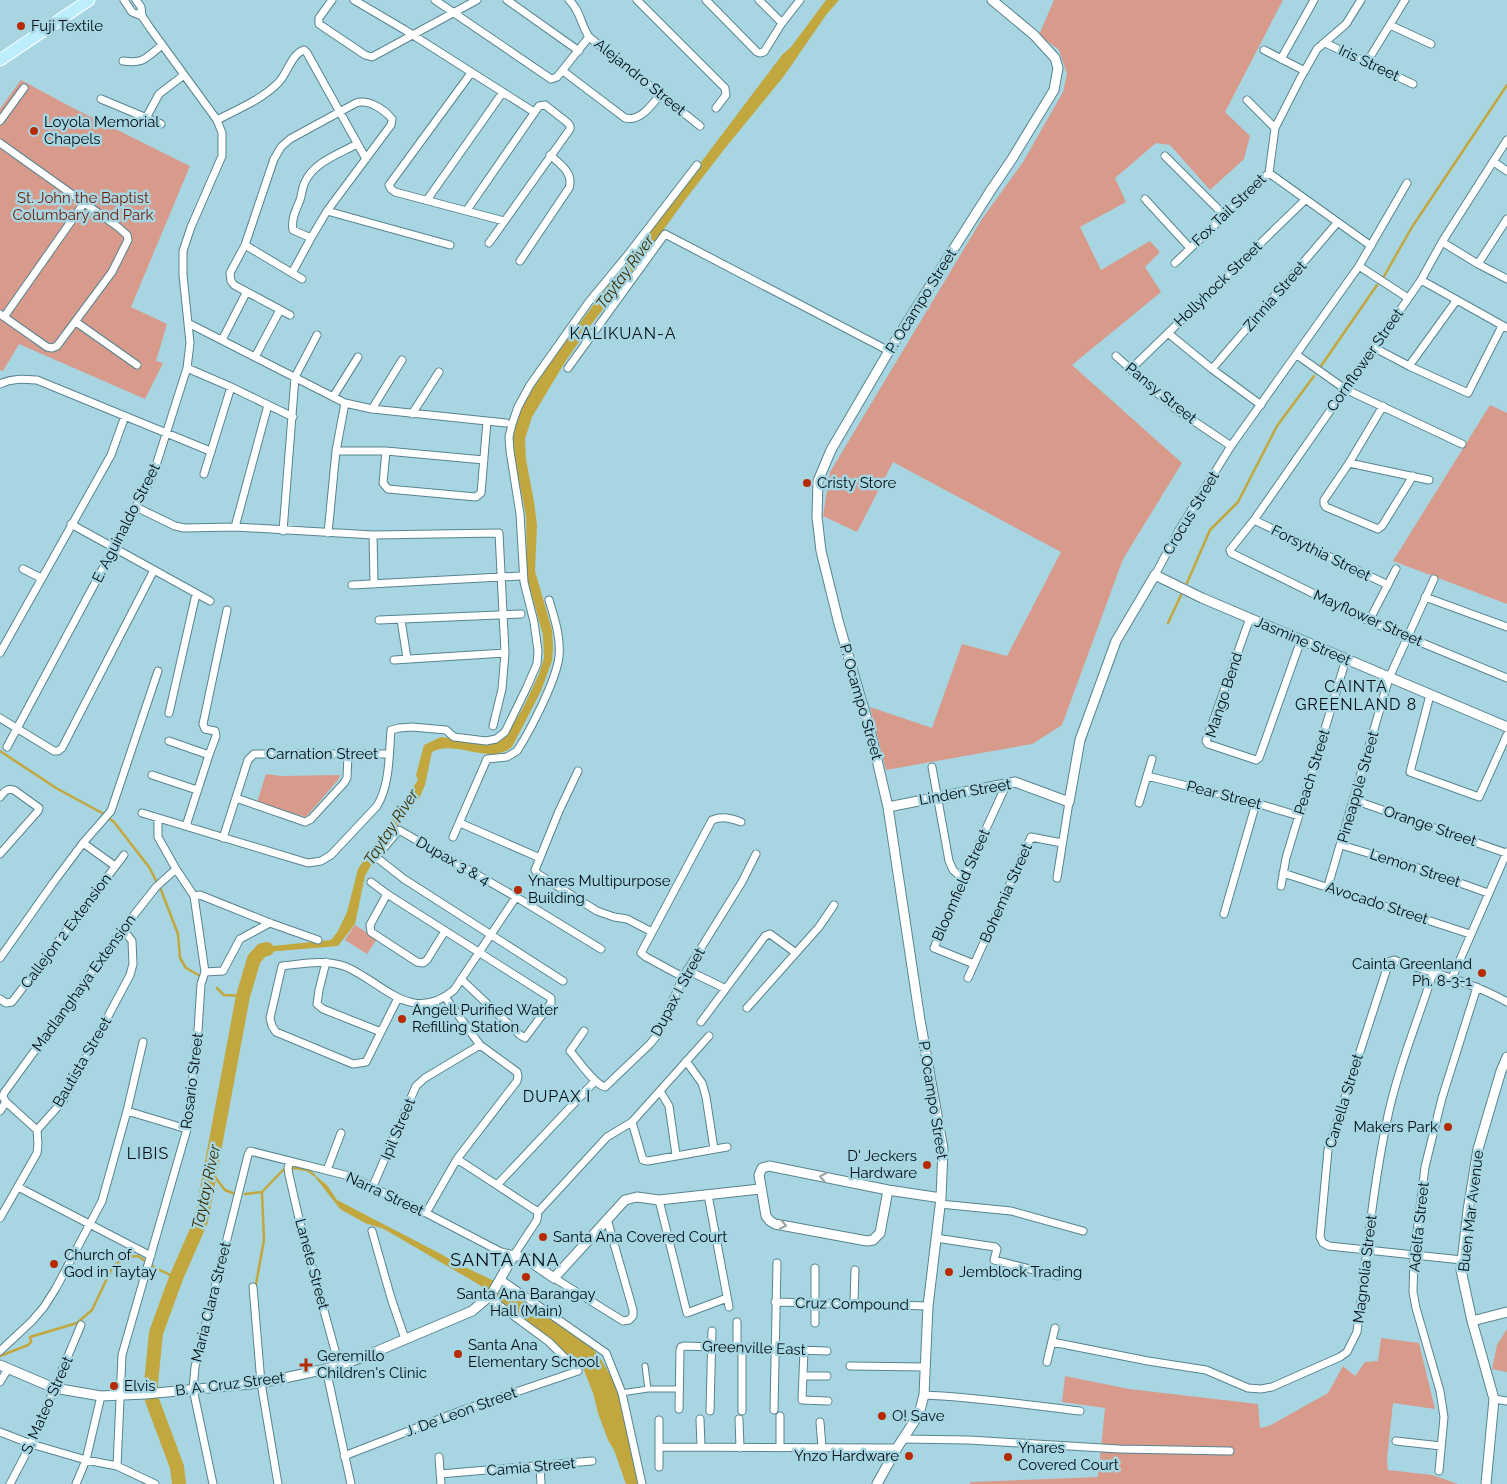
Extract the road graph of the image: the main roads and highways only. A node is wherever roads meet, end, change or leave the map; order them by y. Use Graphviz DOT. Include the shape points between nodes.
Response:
graph roads {
  1 [pos="89,0"];
  2 [pos="0,60"];
  1 -- 2 [label="main road"];
}
